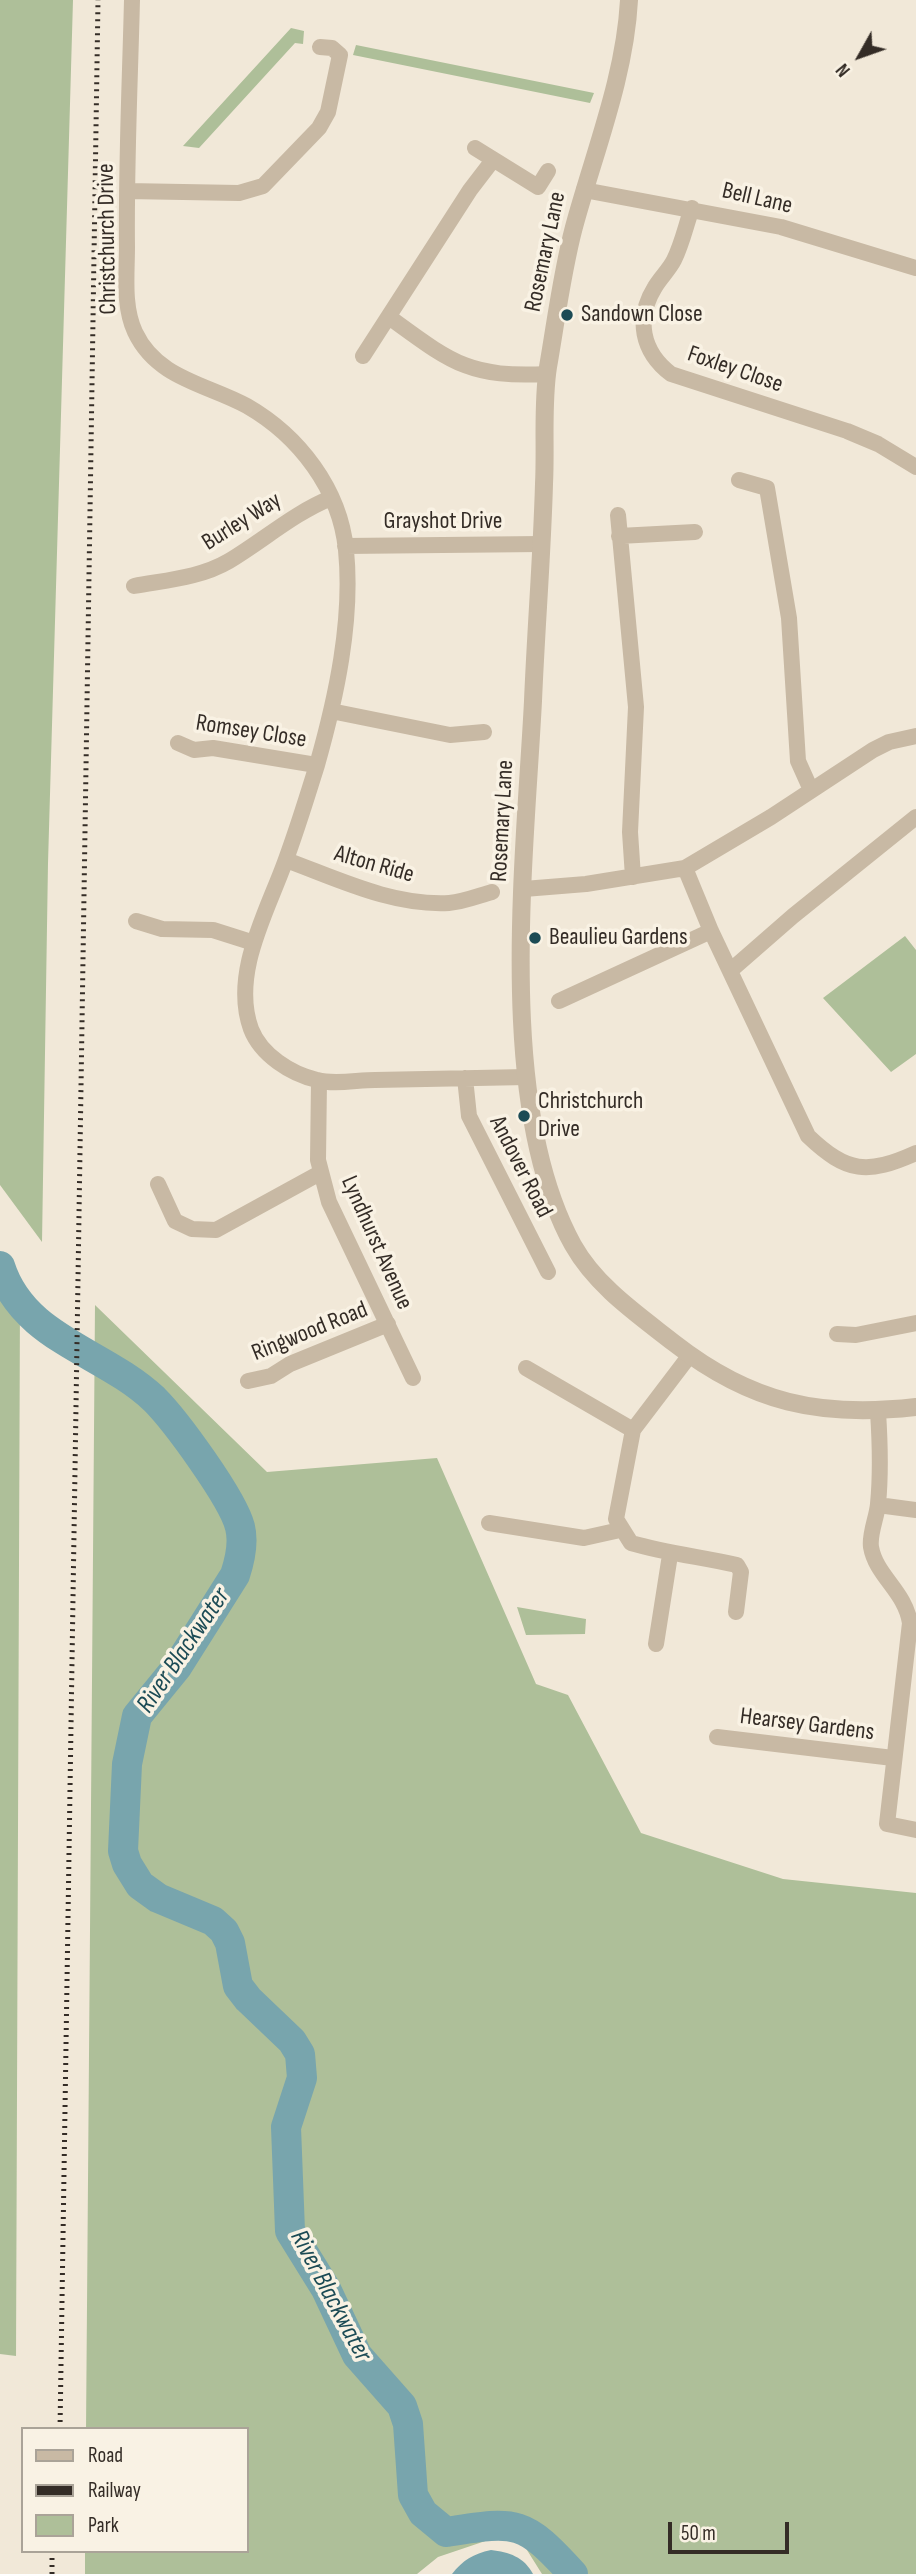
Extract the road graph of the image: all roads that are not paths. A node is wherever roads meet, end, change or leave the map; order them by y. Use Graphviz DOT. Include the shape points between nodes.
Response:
graph roads {
  1 [pos="132,0"];
  2 [pos="629,0"];
  3 [pos="320,47"];
  4 [pos="475,148"];
  5 [pos="493,160"];
  6 [pos="548,171"];
  7 [pos="584,190"];
  8 [pos="127,191"];
  9 [pos="692,208"];
  10 [pos="916,267"];
  11 [pos="389,317"];
  12 [pos="363,356"];
  13 [pos="547,374"];
  14 [pos="916,467"];
  15 [pos="739,480"];
  16 [pos="331,498"];
  17 [pos="618,515"];
  18 [pos="695,532"];
  19 [pos="619,536"];
  20 [pos="541,544"];
  21 [pos="345,546"];
  22 [pos="134,586"];
  23 [pos="331,711"];
  24 [pos="484,733"];
  25 [pos="916,736"];
  26 [pos="178,743"];
  27 [pos="316,765"];
  28 [pos="811,790"];
  29 [pos="916,817"];
  30 [pos="286,860"];
  31 [pos="685,868"];
  32 [pos="633,877"];
  33 [pos="524,889"];
  34 [pos="492,892"];
  35 [pos="136,921"];
  36 [pos="711,932"];
  37 [pos="254,943"];
  38 [pos="730,971"];
  39 [pos="559,1000"];
  40 [pos="527,1077"];
  41 [pos="465,1078"];
  42 [pos="319,1081"];
  43 [pos="916,1153"];
  44 [pos="320,1173"];
  45 [pos="158,1184"];
  46 [pos="548,1272"];
  47 [pos="916,1323"];
  48 [pos="388,1324"];
  49 [pos="837,1334"];
  50 [pos="690,1355"];
  51 [pos="527,1368"];
  52 [pos="413,1378"];
  53 [pos="248,1381"];
  54 [pos="916,1407"];
  55 [pos="878,1412"];
  56 [pos="633,1430"];
  57 [pos="878,1505"];
  58 [pos="916,1510"];
  59 [pos="489,1523"];
  60 [pos="620,1530"];
  61 [pos="670,1555"];
  62 [pos="736,1612"];
  63 [pos="656,1644"];
  64 [pos="910,1677"];
  65 [pos="717,1737"];
  66 [pos="892,1758"];
  67 [pos="916,1830"];
  1 -- 8 [label="street, Christchurch Drive"];
  2 -- 7 [label="street, Rosemary Lane" via="621,54"];
  3 -- 8 [label="street" via="332,48 340,55 328,112 319,128 263,186 239,193"];
  4 -- 5 [label="street"];
  5 -- 6 [label="street" via="537,187"];
  5 -- 11 [label="street"];
  7 -- 9 [label="street, Bell Lane"];
  7 -- 13 [label="street, Rosemary Lane"];
  8 -- 16 [label="street, Christchurch Drive" via="127,309 143,346 174,374 246,406 280,429 313,464"];
  9 -- 10 [label="street, Bell Lane" via="781,227"];
  9 -- 14 [label="street, Foxley Close" via="674,260 653,288 645,310 645,339 654,361 671,374 878,444"];
  11 -- 12 [label="street"];
  11 -- 13 [label="street" via="449,361 470,369"];
  13 -- 20 [label="street, Rosemary Lane"];
  15 -- 28 [label="street" via="767,488 789,618 798,761"];
  16 -- 21 [label="street, Christchurch Drive"];
  16 -- 22 [label="street, Burley Way" via="309,507 227,562 194,576"];
  17 -- 19 [label="street"];
  18 -- 19 [label="street"];
  19 -- 32 [label="street" via="636,707 630,832"];
  20 -- 21 [label="street, Grayshot Drive"];
  20 -- 33 [label="street, Rosemary Lane"];
  21 -- 23 [label="street, Christchurch Drive" via="344,622"];
  23 -- 24 [label="street" via="450,735"];
  23 -- 27 [label="street, Christchurch Drive"];
  25 -- 28 [label="street" via="873,750"];
  26 -- 27 [label="street, Romsey Close" via="194,750 213,748"];
  27 -- 30 [label="street, Christchurch Drive"];
  28 -- 31 [label="street"];
  29 -- 38 [label="street"];
  30 -- 34 [label="street, Alton Ride" via="406,901 451,903"];
  30 -- 37 [label="street, Christchurch Drive"];
  31 -- 32 [label="street"];
  31 -- 36 [label="street"];
  32 -- 33 [label="street"];
  33 -- 40 [label="street, Rosemary Lane" via="522,1015"];
  35 -- 37 [label="street" via="162,929 213,930"];
  36 -- 38 [label="street"];
  36 -- 39 [label="street"];
  37 -- 42 [label="street, Christchurch Drive" via="245,987 251,1030 279,1065"];
  38 -- 43 [label="street" via="808,1136 830,1156 864,1169"];
  40 -- 41 [label="street, Christchurch Drive"];
  40 -- 50 [label="street, Rosemary Lane" via="539,1150 556,1207 574,1246 600,1282"];
  41 -- 42 [label="street, Christchurch Drive"];
  41 -- 46 [label="street, Andover Road" via="469,1116"];
  42 -- 44 [label="street, Lyndhurst Avenue"];
  44 -- 45 [label="street" via="216,1230 192,1230 175,1221"];
  44 -- 48 [label="street, Lyndhurst Avenue"];
  47 -- 49 [label="street" via="856,1335"];
  48 -- 52 [label="street, Lyndhurst Avenue"];
  48 -- 53 [label="street, Ringwood Road" via="271,1376"];
  50 -- 55 [label="street, Rosemary Lane" via="722,1377 794,1405"];
  50 -- 56 [label="street"];
  51 -- 56 [label="street"];
  54 -- 55 [label="street, Rosemary Lane"];
  55 -- 57 [label="street, Hearsey Gardens"];
  56 -- 60 [label="street" via="616,1519"];
  57 -- 58 [label="street"];
  57 -- 64 [label="street, Hearsey Gardens" via="871,1545 876,1562 907,1606"];
  59 -- 60 [label="street" via="584,1538"];
  60 -- 61 [label="street" via="631,1544"];
  61 -- 62 [label="street" via="687,1553 737,1565 741,1572"];
  61 -- 63 [label="street"];
  64 -- 66 [label="street, Hearsey Gardens"];
  65 -- 66 [label="street, Hearsey Gardens"];
  66 -- 67 [label="street, Hearsey Gardens" via="887,1824"];
}
